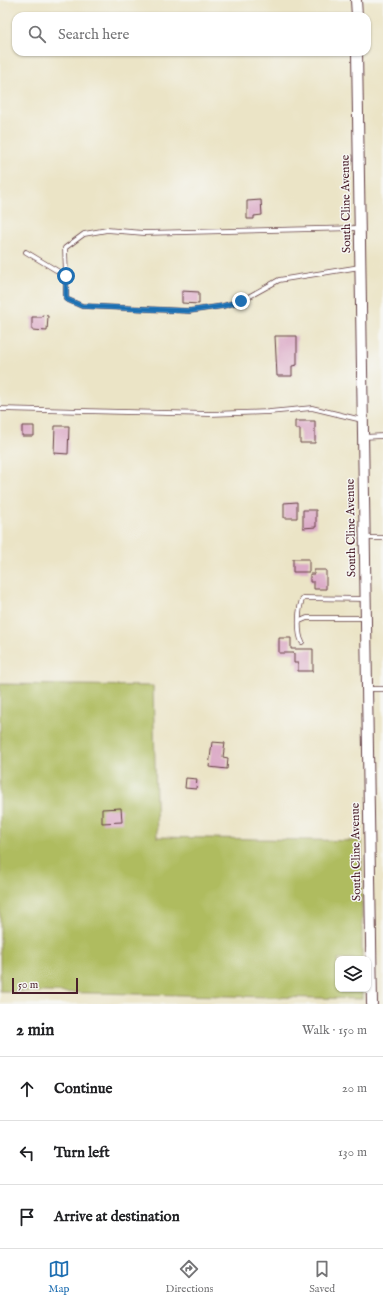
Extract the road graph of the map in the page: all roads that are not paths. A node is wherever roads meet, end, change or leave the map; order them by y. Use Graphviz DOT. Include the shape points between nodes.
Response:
graph roads {
  1 [pos="356,0"];
  2 [pos="357,12"];
  3 [pos="357,56"];
  4 [pos="360,228"];
  5 [pos="26,252"];
  6 [pos="360,267"];
  7 [pos="66,276"];
  8 [pos="0,409"];
  9 [pos="363,421"];
  10 [pos="383,436"];
  11 [pos="363,437"];
  12 [pos="365,538"];
  13 [pos="383,538"];
  14 [pos="365,599"];
  15 [pos="365,618"];
  16 [pos="300,621"];
  17 [pos="302,642"];
  18 [pos="366,689"];
  19 [pos="383,689"];
  20 [pos="372,1004"];
  1 -- 2 [label="street"];
  3 -- 4 [label="street, South Cline Avenue"];
  4 -- 6 [label="street, South Cline Avenue"];
  4 -- 7 [label="lane" via="144,233 107,230 84,234 65,248"];
  5 -- 7 [label="lane"];
  6 -- 7 [label="lane" via="279,280 241,301 189,311 82,306 66,299"];
  6 -- 9 [label="street, South Cline Avenue"];
  8 -- 9 [label="lane" via="210,414 312,408"];
  9 -- 11 [label="street, South Cline Avenue"];
  10 -- 11 [label="lane"];
  11 -- 12 [label="street, South Cline Avenue"];
  12 -- 13 [label="lane"];
  12 -- 14 [label="street, South Cline Avenue"];
  14 -- 15 [label="street, South Cline Avenue"];
  14 -- 16 [label="lane" via="303,598 300,604"];
  15 -- 16 [label="lane" via="307,618"];
  15 -- 18 [label="street, South Cline Avenue"];
  16 -- 17 [label="lane" via="299,636"];
  18 -- 19 [label="lane"];
  18 -- 20 [label="street, South Cline Avenue"];
}
